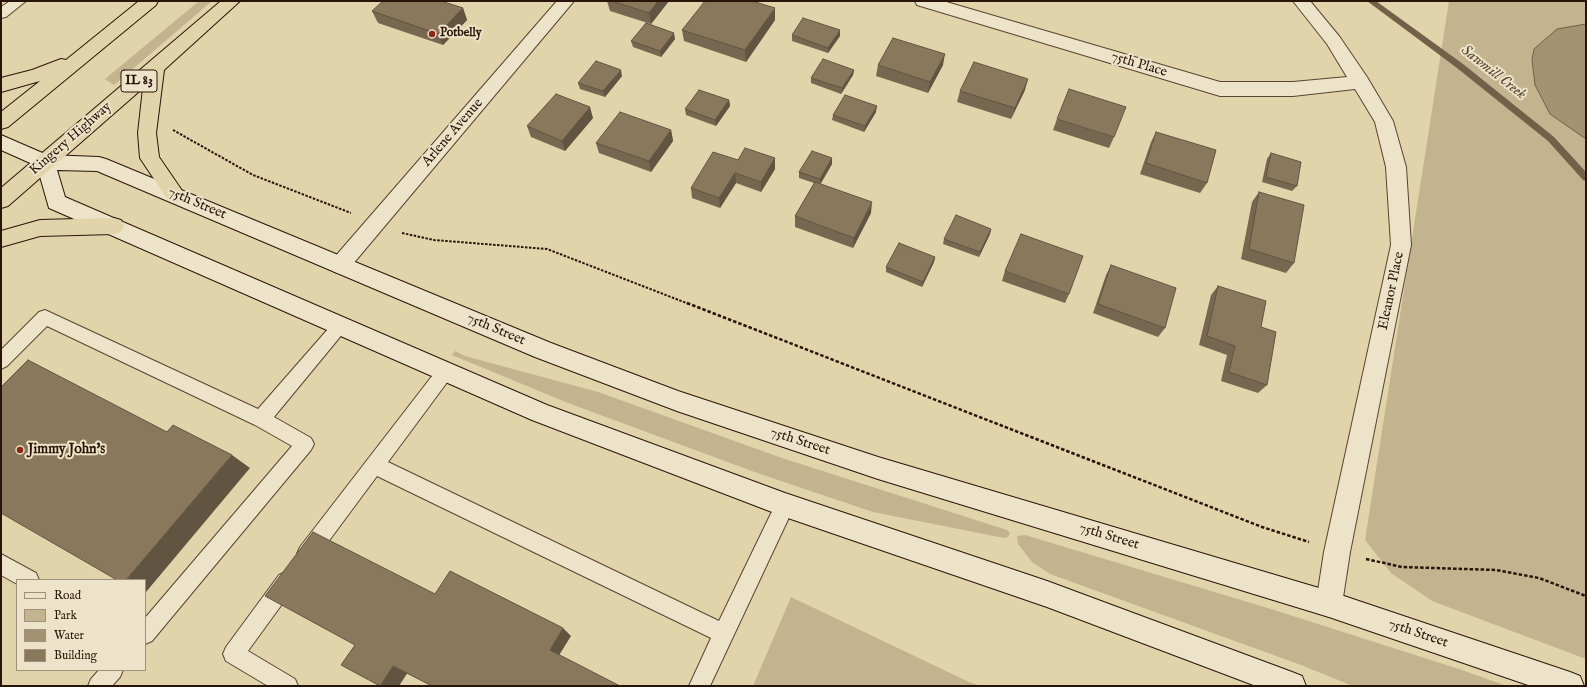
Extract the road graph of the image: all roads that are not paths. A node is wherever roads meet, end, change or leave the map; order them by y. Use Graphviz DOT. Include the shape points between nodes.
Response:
graph roads {
  1 [pos="19,1"];
  2 [pos="150,1"];
  3 [pos="232,1"];
  4 [pos="566,1"];
  5 [pos="923,1"];
  6 [pos="1301,1"];
  7 [pos="1,14"];
  8 [pos="84,55"];
  9 [pos="155,67"];
  10 [pos="1361,82"];
  11 [pos="1,85"];
  12 [pos="1,122"];
  13 [pos="1,142"];
  14 [pos="45,162"];
  15 [pos="175,195"];
  16 [pos="1,200"];
  17 [pos="114,226"];
  18 [pos="1,239"];
  19 [pos="340,265"];
  20 [pos="341,326"];
  21 [pos="1,360"];
  22 [pos="445,372"];
  23 [pos="261,419"];
  24 [pos="374,465"];
  25 [pos="785,505"];
  26 [pos="1,564"];
  27 [pos="27,579"];
  28 [pos="1329,604"];
  29 [pos="146,633"];
  30 [pos="724,634"];
  31 [pos="112,671"];
  32 [pos="98,686"];
  33 [pos="288,686"];
  34 [pos="699,686"];
  35 [pos="1292,686"];
  36 [pos="1570,686"];
  1 -- 7 [label="lane"];
  2 -- 8 [label="highway"];
  3 -- 9 [label="highway, Kingery Highway / IL 83"];
  4 -- 19 [label="main road, Arlene Avenue"];
  5 -- 10 [label="main road, 75th Place" via="1220,89 1293,89"];
  6 -- 10 [label="main road, Eleanor Place" via="1333,40"];
  8 -- 11 [label="highway" via="37,75"];
  8 -- 12 [label="highway"];
  9 -- 14 [label="highway, Kingery Highway / IL 83"];
  9 -- 15 [label="highway" via="147,133 150,158"];
  10 -- 28 [label="main road, Eleanor Place" via="1384,121 1396,167 1401,245"];
  13 -- 14 [label="main road, 75th Street"];
  14 -- 15 [label="main road, 75th Street" via="99,164"];
  14 -- 16 [label="highway, Kingery Highway / IL 83"];
  14 -- 17 [label="main road" via="56,202"];
  15 -- 19 [label="main road, 75th Street"];
  17 -- 18 [label="highway" via="40,228"];
  17 -- 20 [label="main road"];
  19 -- 28 [label="main road, 75th Street" via="543,350 677,401 878,468"];
  20 -- 22 [label="main road"];
  20 -- 23 [label="lane"];
  21 -- 23 [label="lane" via="45,317"];
  22 -- 24 [label="lane"];
  22 -- 25 [label="main road" via="540,413"];
  23 -- 29 [label="lane" via="305,444"];
  24 -- 30 [label="lane"];
  24 -- 33 [label="lane" via="233,654"];
  25 -- 30 [label="lane"];
  25 -- 35 [label="main road" via="1047,594"];
  26 -- 27 [label="lane"];
  28 -- 36 [label="main road, 75th Street"];
  30 -- 34 [label="lane"];
  31 -- 32 [label="lane"];
}
